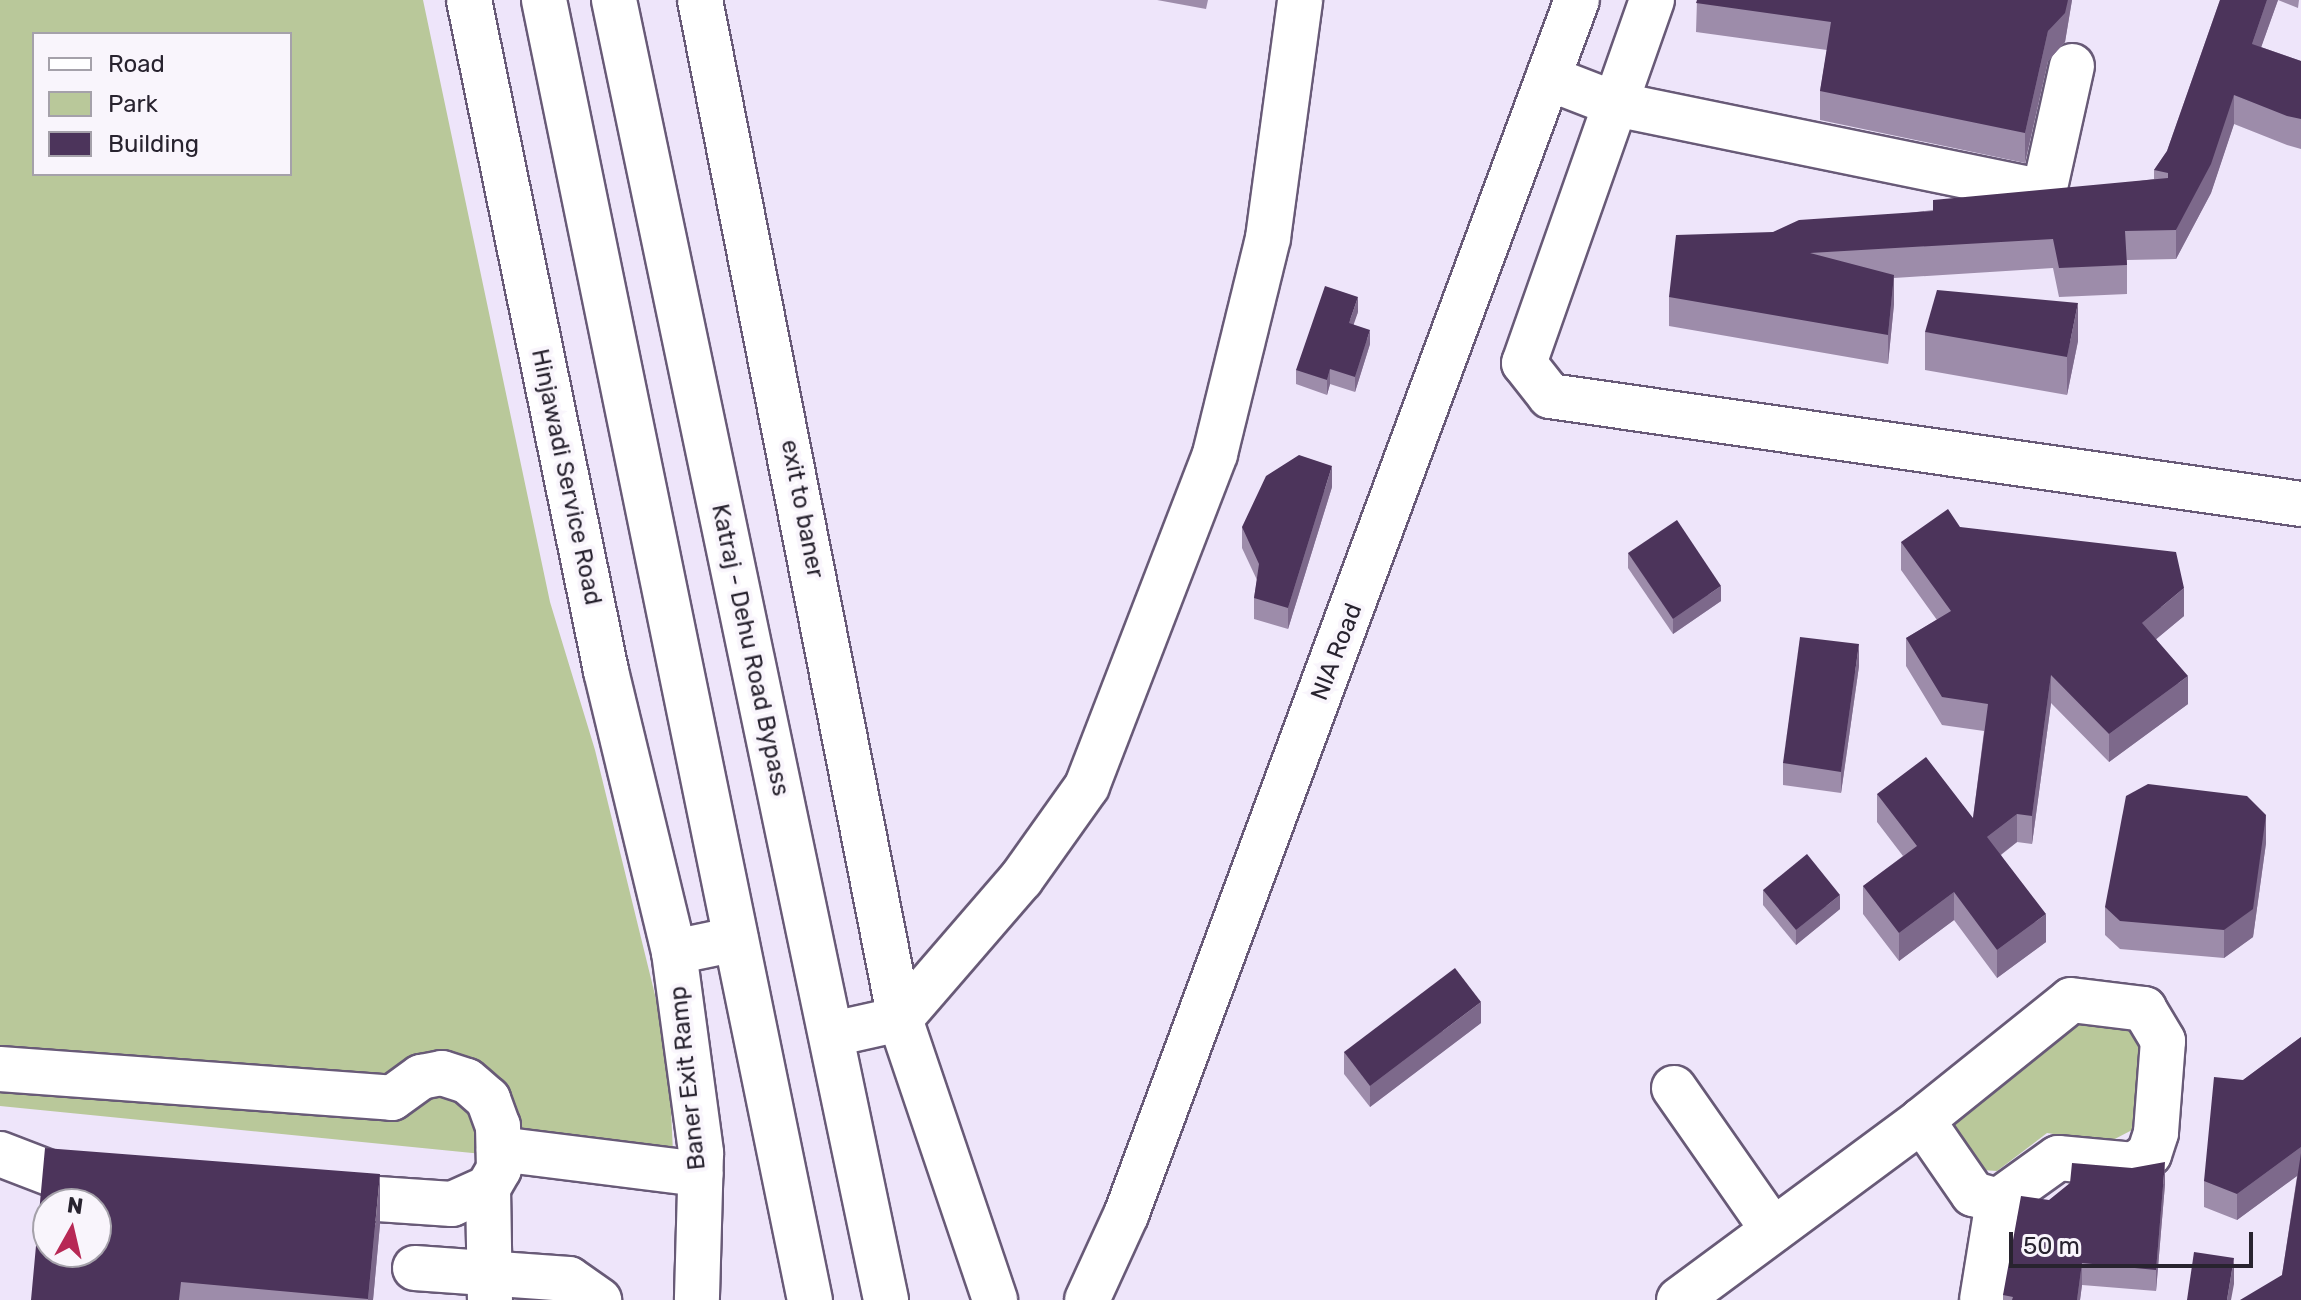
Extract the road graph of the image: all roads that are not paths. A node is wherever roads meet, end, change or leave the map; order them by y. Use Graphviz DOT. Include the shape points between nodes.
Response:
graph roads {
  1 [pos="469,0"];
  2 [pos="544,0"];
  3 [pos="614,0"];
  4 [pos="700,0"];
  5 [pos="1300,0"];
  6 [pos="1577,0"];
  7 [pos="1652,0"];
  8 [pos="2072,66"];
  9 [pos="1548,78"];
  10 [pos="1615,104"];
  11 [pos="2301,504"];
  12 [pos="736,939"];
  13 [pos="674,952"];
  14 [pos="900,1019"];
  15 [pos="833,1034"];
  16 [pos="0,1069"];
  17 [pos="1674,1088"];
  18 [pos="1922,1120"];
  19 [pos="0,1154"];
  20 [pos="494,1168"];
  21 [pos="700,1174"];
  22 [pos="138,1183"];
  23 [pos="279,1192"];
  24 [pos="1998,1201"];
  25 [pos="1773,1230"];
  26 [pos="415,1268"];
  27 [pos="488,1286"];
  28 [pos="599,1300"];
  29 [pos="697,1300"];
  30 [pos="810,1300"];
  31 [pos="886,1300"];
  32 [pos="995,1300"];
  33 [pos="1087,1300"];
  34 [pos="1679,1300"];
  35 [pos="1982,1300"];
  1 -- 13 [label="main road, Hinjawadi Service Road" via="606,671"];
  2 -- 12 [label="main road"];
  3 -- 15 [label="main road, Katraj - Dehu Road Bypass"];
  4 -- 14 [label="main road, exit to baner"];
  5 -- 14 [label="main road" via="1268,238 1215,454 1087,786 1021,879"];
  6 -- 9 [label="main road, NIA Road"];
  7 -- 10 [label="main road"];
  8 -- 10 [label="main road" via="2044,192"];
  9 -- 10 [label="main road"];
  9 -- 33 [label="main road, NIA Road" via="1137,1185"];
  10 -- 11 [label="main road" via="1524,363 1550,396"];
  12 -- 13 [label="main road"];
  12 -- 30 [label="main road"];
  13 -- 21 [label="main road, Baner Exit Ramp"];
  14 -- 15 [label="main road"];
  14 -- 32 [label="main road"];
  15 -- 31 [label="main road, Katraj - Dehu Road Bypass"];
  16 -- 20 [label="main road" via="392,1098 421,1077 442,1073 467,1081 488,1099 498,1126"];
  17 -- 25 [label="main road"];
  18 -- 24 [label="main road" via="1973,1194"];
  18 -- 24 [label="main road" via="2071,1000 2144,1009 2163,1041 2161,1097 2149,1154 2134,1165 2058,1158"];
  18 -- 25 [label="main road"];
  19 -- 22 [label="main road" via="60,1177"];
  20 -- 21 [label="main road"];
  20 -- 23 [label="main road" via="452,1204"];
  20 -- 27 [label="main road"];
  21 -- 29 [label="main road, Baner Exit Ramp"];
  24 -- 35 [label="main road"];
  25 -- 34 [label="main road"];
  26 -- 27 [label="main road"];
  27 -- 28 [label="main road" via="569,1279"];
}
